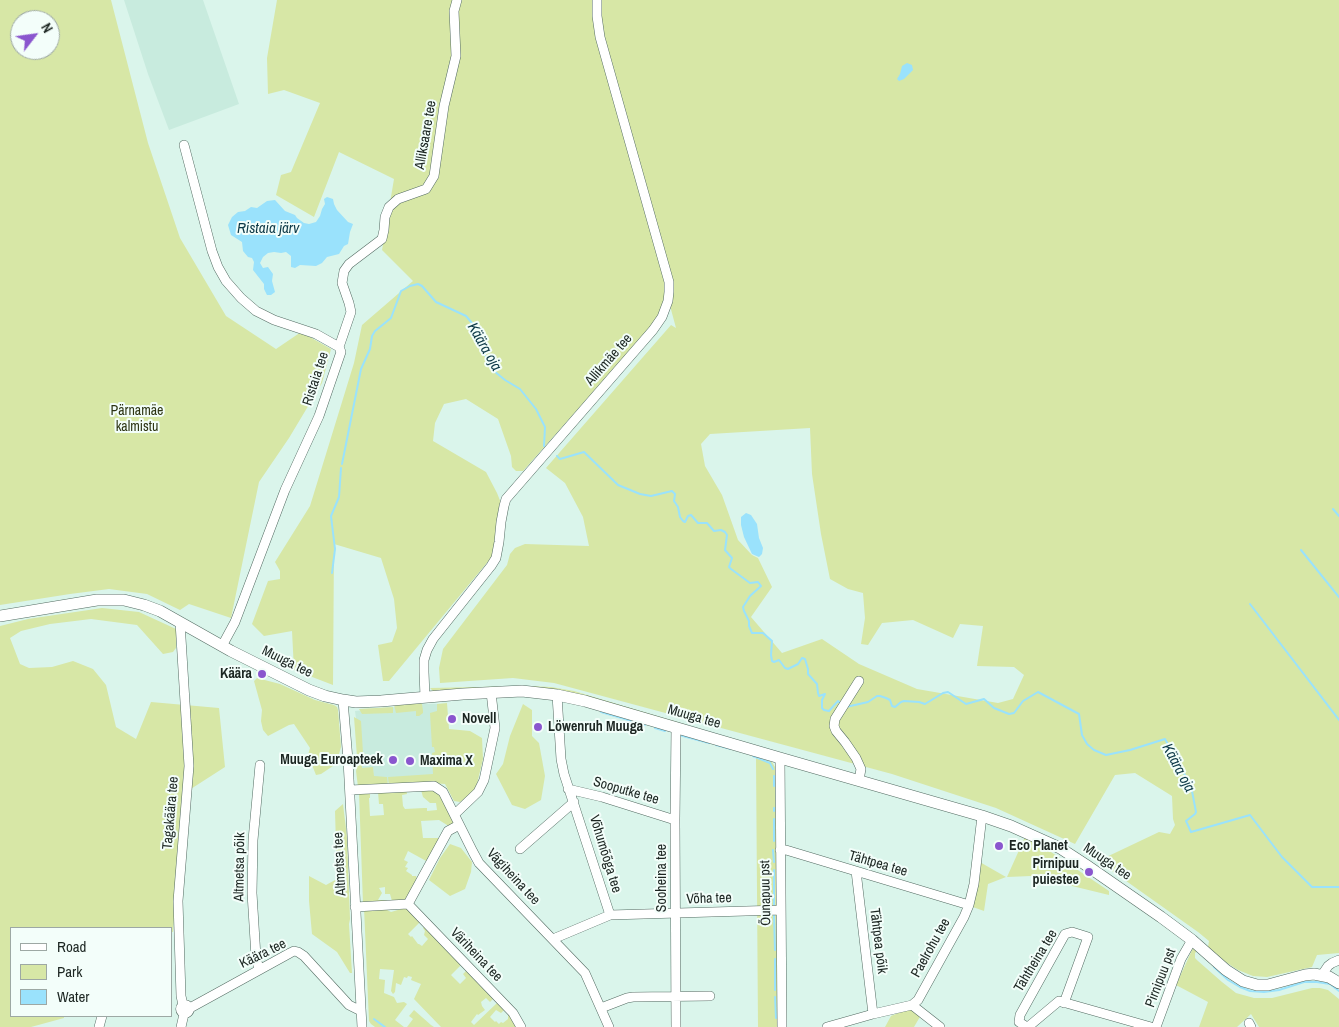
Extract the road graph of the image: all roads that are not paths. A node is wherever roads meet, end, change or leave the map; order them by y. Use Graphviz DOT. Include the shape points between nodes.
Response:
graph roads {
  1 [pos="457,0"];
  2 [pos="597,0"];
  3 [pos="184,145"];
  4 [pos="339,347"];
  5 [pos="0,616"];
  6 [pos="180,622"];
  7 [pos="222,646"];
  8 [pos="859,681"];
  9 [pos="491,692"];
  10 [pos="557,695"];
  11 [pos="425,697"];
  12 [pos="343,700"];
  13 [pos="676,728"];
  14 [pos="780,758"];
  15 [pos="260,765"];
  16 [pos="858,780"];
  17 [pos="568,789"];
  18 [pos="350,790"];
  19 [pos="574,802"];
  20 [pos="455,814"];
  21 [pos="982,816"];
  22 [pos="675,820"];
  23 [pos="459,825"];
  24 [pos="520,849"];
  25 [pos="780,850"];
  26 [pos="856,871"];
  27 [pos="408,904"];
  28 [pos="969,905"];
  29 [pos="355,907"];
  30 [pos="780,910"];
  31 [pos="676,914"];
  32 [pos="610,915"];
  33 [pos="553,939"];
  34 [pos="1192,940"];
  35 [pos="1339,960"];
  36 [pos="259,970"];
  37 [pos="1322,975"];
  38 [pos="1339,983"];
  39 [pos="710,996"];
  40 [pos="676,997"];
  41 [pos="1064,1003"];
  42 [pos="912,1005"];
  43 [pos="601,1008"];
  44 [pos="186,1009"];
  45 [pos="361,1011"];
  46 [pos="874,1014"];
  47 [pos="362,1025"];
  48 [pos="181,1027"];
  49 [pos="372,1027"];
  50 [pos="521,1027"];
  51 [pos="609,1027"];
  52 [pos="676,1027"];
  53 [pos="782,1027"];
  54 [pos="827,1027"];
  55 [pos="940,1027"];
  56 [pos="1027,1027"];
  57 [pos="1151,1027"];
  58 [pos="1156,1027"];
  1 -- 4 [label="street, Alliksaare tee" via="454,11 456,56 444,106 434,176 426,189 398,199 388,207 382,239 344,271 343,288 351,312"];
  2 -- 11 [label="street, Allikmäe tee" via="600,37 668,282 668,302 653,330 506,499 496,558 427,650 424,660"];
  3 -- 4 [label="street, Ristaia tee" via="212,251 226,282 256,311 316,334"];
  4 -- 7 [label="street, Ristaia tee" via="341,352 319,416 286,490 235,622"];
  5 -- 6 [label="main road, Muuga tee" via="111,599 144,605"];
  6 -- 7 [label="main road, Muuga tee"];
  6 -- 44 [label="street, Tagakäära tee" via="189,766 178,901 181,996"];
  7 -- 12 [label="main road, Muuga tee" via="309,690"];
  8 -- 16 [label="street" via="835,719 834,726 861,769"];
  9 -- 10 [label="main road, Muuga tee"];
  9 -- 11 [label="main road, Muuga tee"];
  9 -- 20 [label="street" via="494,728 484,780 478,792"];
  10 -- 13 [label="main road, Muuga tee"];
  10 -- 17 [label="street, Võhumõõga tee" via="561,759"];
  11 -- 12 [label="main road, Muuga tee"];
  12 -- 18 [label="street, Altmetsa tee"];
  13 -- 14 [label="main road, Muuga tee"];
  13 -- 22 [label="street, Sooheina tee"];
  14 -- 16 [label="main road, Muuga tee"];
  14 -- 25 [label="street, Õunapuu pst"];
  15 -- 36 [label="street, Altmetsa põik" via="252,884"];
  16 -- 21 [label="main road, Muuga tee"];
  17 -- 19 [label="street, Võhumõõga tee"];
  17 -- 22 [label="street, Sooputke tee"];
  18 -- 20 [label="street, Vägiheina tee" via="434,786 443,792"];
  18 -- 29 [label="street, Altmetsa tee"];
  19 -- 24 [label="street, Võhumõõga tee"];
  19 -- 32 [label="street, Võhumõõga tee"];
  20 -- 23 [label="street, Vägiheina tee"];
  21 -- 28 [label="street, Paelrohu tee"];
  21 -- 34 [label="main road, Muuga tee" via="1060,848"];
  22 -- 31 [label="street, Sooheina tee"];
  23 -- 27 [label="street" via="448,831"];
  23 -- 33 [label="street, Vägiheina tee" via="479,862"];
  25 -- 26 [label="street, Tähtpea tee"];
  25 -- 30 [label="street, Õunapuu pst"];
  26 -- 28 [label="street, Tähtpea tee"];
  26 -- 46 [label="street, Tähtpea põik"];
  27 -- 29 [label="street"];
  27 -- 50 [label="street, Väriheina tee" via="513,1013"];
  28 -- 42 [label="street, Paelrohu tee" via="918,1000"];
  29 -- 45 [label="street, Altmetsa tee"];
  30 -- 31 [label="street, Võha tee"];
  30 -- 53 [label="street, Õunapuu pst"];
  31 -- 32 [label="street, Võha tee"];
  31 -- 40 [label="street, Sooheina tee"];
  32 -- 33 [label="street, Võha tee"];
  33 -- 43 [label="street, Vägiheina tee" via="585,973"];
  34 -- 37 [label="main road, Muuga tee" via="1226,970 1257,985 1305,975"];
  34 -- 58 [label="street, Pirnipuu pst" via="1181,959"];
  35 -- 37 [label="street" via="1328,966"];
  36 -- 44 [label="street, Käära tee"];
  36 -- 45 [label="street, Käära tee" via="294,951 298,952 349,1005"];
  37 -- 38 [label="main road"];
  39 -- 40 [label="street"];
  40 -- 43 [label="street" via="633,997"];
  40 -- 52 [label="street, Sooheina tee"];
  41 -- 56 [label="street, Tähtheina tee" via="1059,1001"];
  41 -- 56 [label="street, Tähtheina tee" via="1088,937 1072,932 1066,934 1020,1015 1019,1022"];
  41 -- 57 [label="street"];
  42 -- 46 [label="street"];
  42 -- 55 [label="street"];
  43 -- 51 [label="street, Vägiheina tee"];
  44 -- 48 [label="street"];
  45 -- 47 [label="street, Altmetsa tee"];
  46 -- 54 [label="street"];
  47 -- 49 [label="street"];
}
